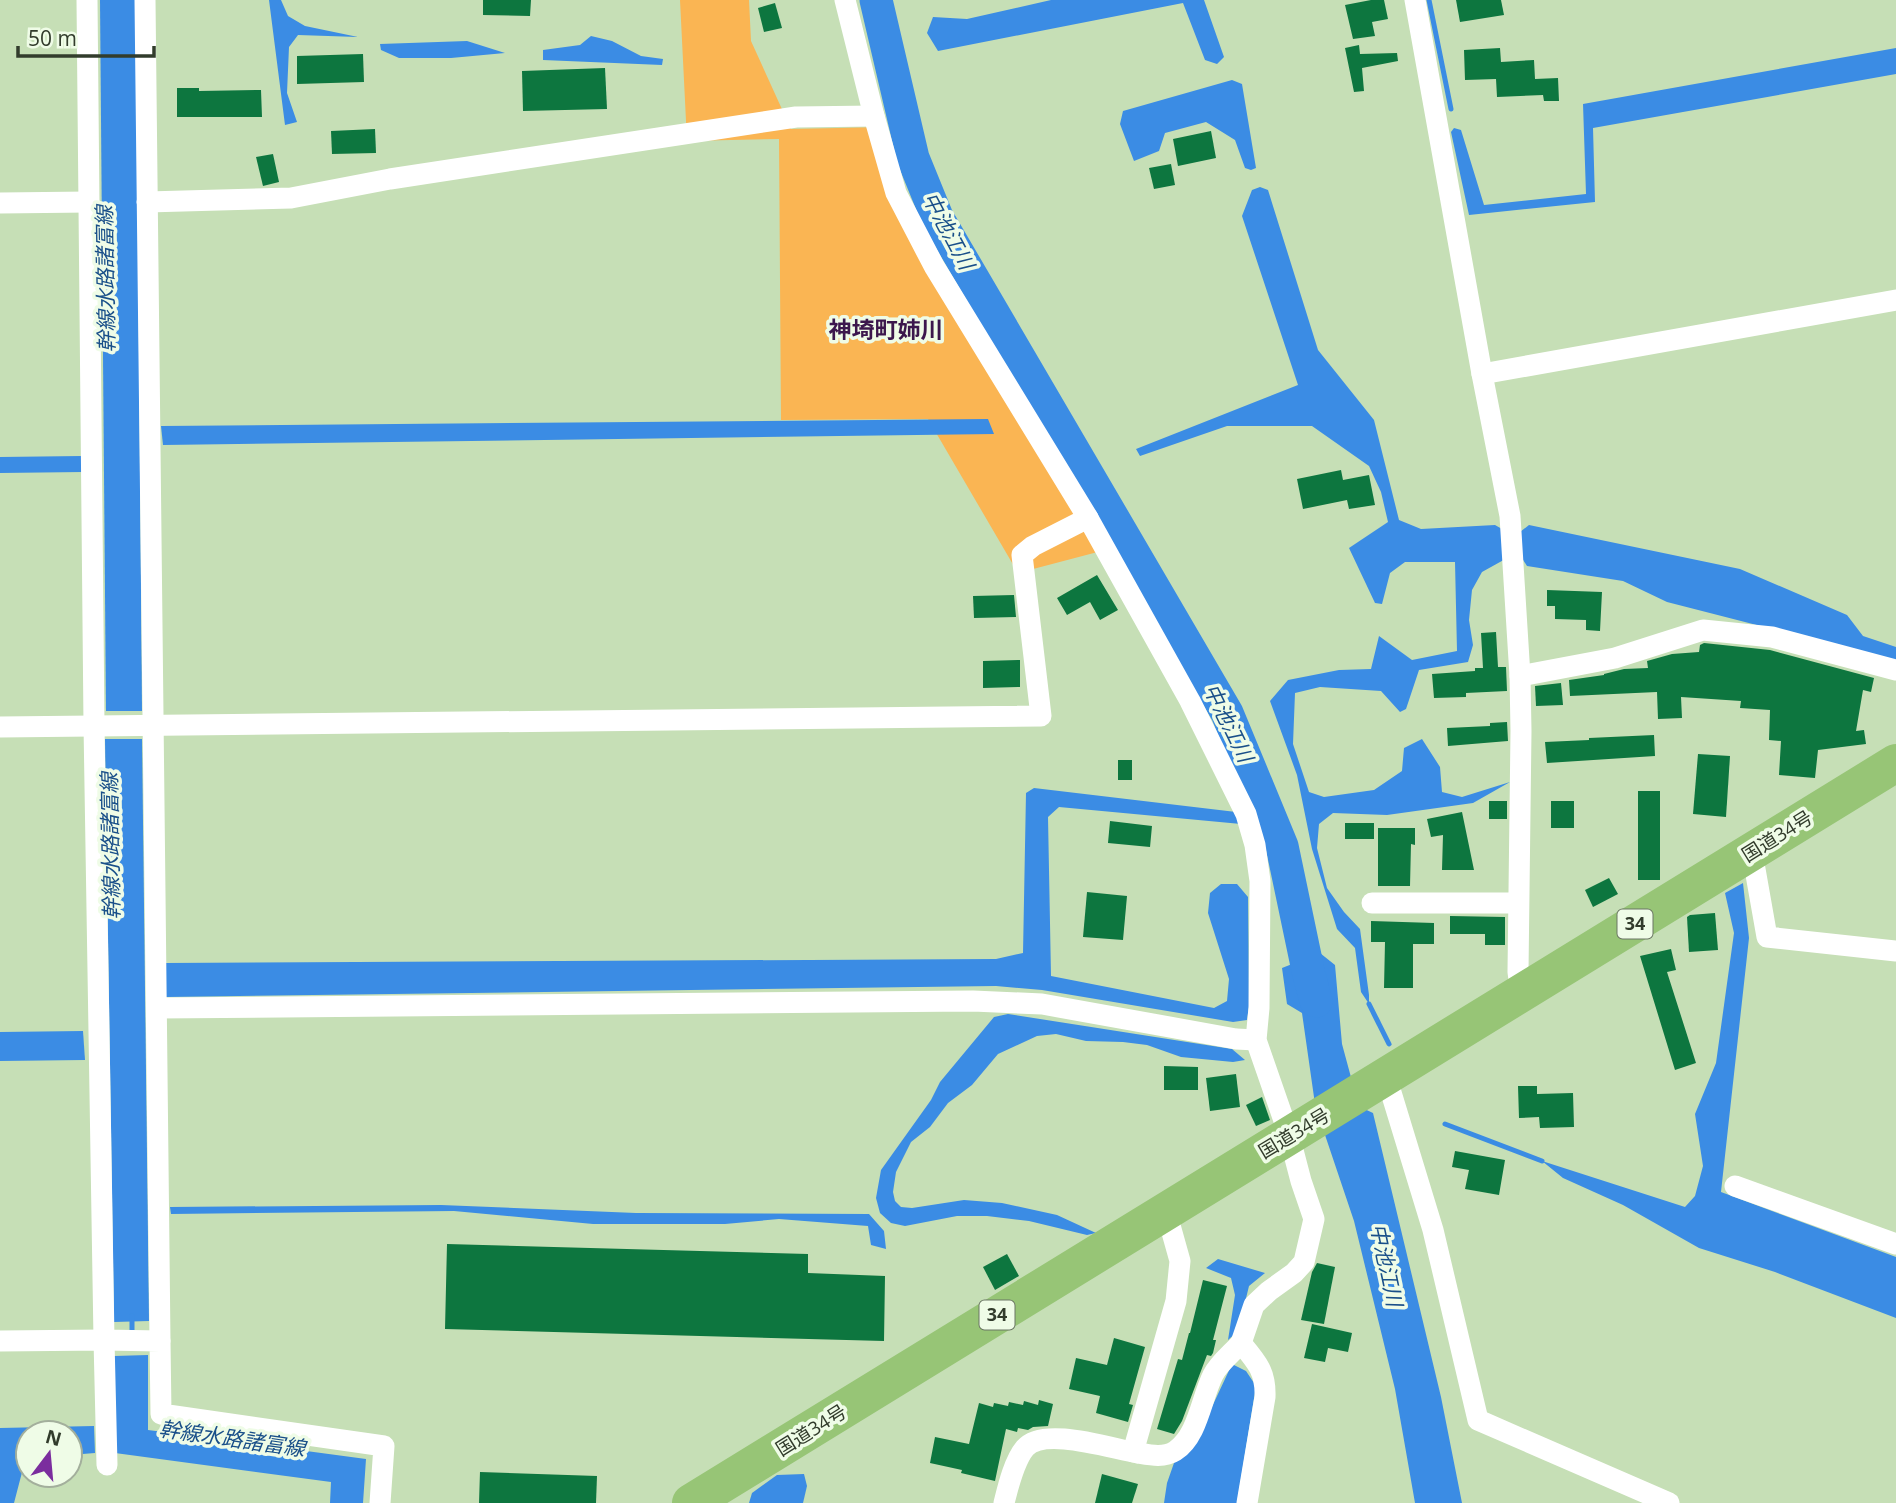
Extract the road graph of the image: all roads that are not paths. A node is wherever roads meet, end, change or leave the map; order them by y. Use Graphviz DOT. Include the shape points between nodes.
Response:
graph roads {
  1 [pos="88,0"];
  2 [pos="145,0"];
  3 [pos="845,0"];
  4 [pos="1415,0"];
  5 [pos="874,116"];
  6 [pos="89,202"];
  7 [pos="147,202"];
  8 [pos="0,203"];
  9 [pos="1896,300"];
  10 [pos="1482,374"];
  11 [pos="1088,518"];
  12 [pos="1896,670"];
  13 [pos="1520,676"];
  14 [pos="94,725"];
  15 [pos="134,726"];
  16 [pos="0,727"];
  17 [pos="1896,763"];
  18 [pos="1752,852"];
  19 [pos="1372,903"];
  20 [pos="1518,904"];
  21 [pos="1896,951"];
  22 [pos="1521,995"];
  23 [pos="157,1008"];
  24 [pos="1256,1040"];
  25 [pos="1380,1080"];
  26 [pos="1296,1131"];
  27 [pos="1735,1185"];
  28 [pos="1166,1211"];
  29 [pos="1896,1244"];
  30 [pos="112,1340"];
  31 [pos="0,1341"];
  32 [pos="152,1341"];
  33 [pos="1241,1343"];
  34 [pos="1133,1452"];
  35 [pos="107,1465"];
  36 [pos="380,1503"];
  37 [pos="691,1503"];
  38 [pos="1004,1503"];
  39 [pos="1247,1503"];
  40 [pos="1669,1503"];
  1 -- 6 [label="street"];
  2 -- 7 [label="street"];
  3 -- 5 [label="street"];
  4 -- 10 [label="street"];
  5 -- 7 [label="street" via="796,117 291,198"];
  5 -- 11 [label="street" via="896,193 928,254"];
  6 -- 8 [label="street"];
  6 -- 14 [label="street"];
  7 -- 15 [label="street"];
  9 -- 10 [label="street"];
  10 -- 13 [label="street" via="1510,516"];
  11 -- 15 [label="street" via="1023,555 1041,716"];
  11 -- 24 [label="street" via="1190,701 1246,814 1260,881"];
  12 -- 13 [label="street" via="1772,637 1703,630 1615,658"];
  13 -- 20 [label="street"];
  14 -- 15 [label="street"];
  14 -- 16 [label="street"];
  14 -- 30 [label="street"];
  15 -- 23 [label="street"];
  17 -- 18 [label="highway, 国道34号 / 34"];
  18 -- 21 [label="street" via="1767,937"];
  18 -- 22 [label="highway, 国道34号 / 34"];
  19 -- 20 [label="street"];
  20 -- 22 [label="street"];
  22 -- 25 [label="highway, 国道34号 / 34"];
  23 -- 24 [label="street" via="973,1001 1042,1004"];
  23 -- 32 [label="street"];
  24 -- 26 [label="street"];
  25 -- 26 [label="highway, 国道34号 / 34"];
  25 -- 40 [label="street" via="1433,1230 1478,1420"];
  26 -- 28 [label="highway, 国道34号 / 34"];
  26 -- 33 [label="street" via="1301,1181 1314,1219 1304,1262 1254,1305"];
  27 -- 29 [label="street"];
  28 -- 34 [label="street" via="1180,1261 1176,1301"];
  28 -- 37 [label="highway, 国道34号 / 34"];
  30 -- 31 [label="street"];
  30 -- 32 [label="street"];
  30 -- 35 [label="street"];
  32 -- 36 [label="street" via="161,1414 384,1446"];
  33 -- 34 [label="street" via="1213,1374 1194,1424 1174,1452 1158,1456"];
  33 -- 39 [label="street" via="1266,1383"];
  34 -- 38 [label="street" via="1061,1439 1037,1440 1023,1450"];
}
